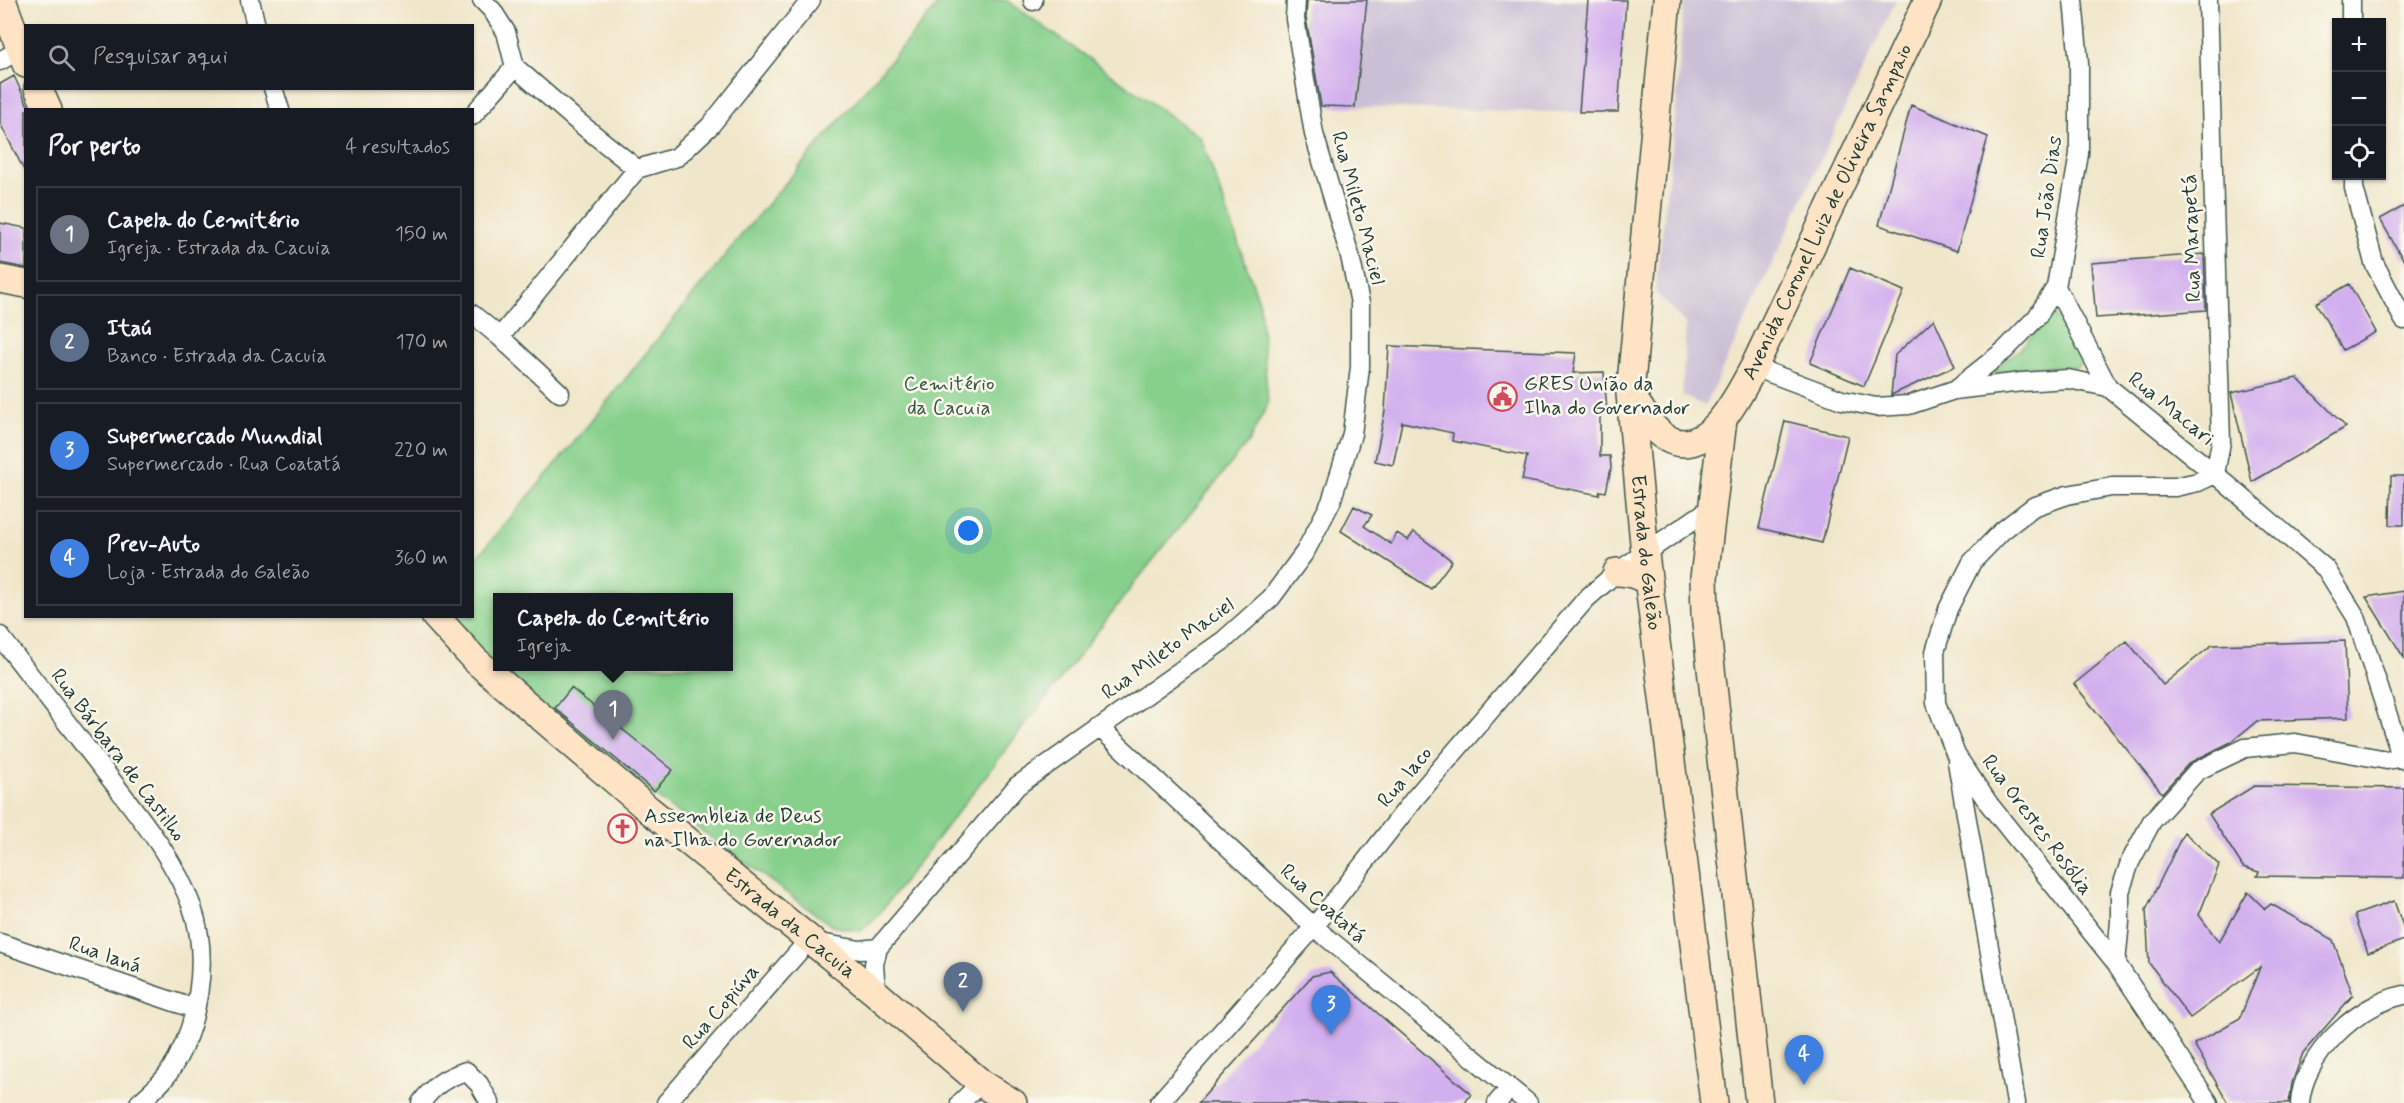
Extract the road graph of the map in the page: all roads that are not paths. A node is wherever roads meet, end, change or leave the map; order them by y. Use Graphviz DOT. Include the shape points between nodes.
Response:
graph roads {
  1 [pos="2,0"];
  2 [pos="249,0"];
  3 [pos="810,0"];
  4 [pos="1296,0"];
  5 [pos="1667,0"];
  6 [pos="1928,0"];
  7 [pos="2073,0"];
  8 [pos="2208,0"];
  9 [pos="2351,0"];
  10 [pos="491,3"];
  11 [pos="2351,18"];
  12 [pos="255,24"];
  13 [pos="15,58"];
  14 [pos="515,66"];
  15 [pos="39,90"];
  16 [pos="274,90"];
  17 [pos="47,108"];
  18 [pos="279,108"];
  19 [pos="474,114"];
  20 [pos="637,169"];
  21 [pos="2354,180"];
  22 [pos="0,279"];
  23 [pos="24,284"];
  24 [pos="2056,287"];
  25 [pos="474,316"];
  26 [pos="2404,320"];
  27 [pos="500,337"];
  28 [pos="1754,367"];
  29 [pos="2108,387"];
  30 [pos="1954,390"];
  31 [pos="560,393"];
  32 [pos="1630,394"];
  33 [pos="1723,420"];
  34 [pos="2215,474"];
  35 [pos="1711,508"];
  36 [pos="1645,554"];
  37 [pos="1617,572"];
  38 [pos="1648,582"];
  39 [pos="437,618"];
  40 [pos="0,636"];
  41 [pos="1099,727"];
  42 [pos="1956,754"];
  43 [pos="2403,758"];
  44 [pos="1314,927"];
  45 [pos="808,941"];
  46 [pos="0,943"];
  47 [pos="878,948"];
  48 [pos="2116,963"];
  49 [pos="876,993"];
  50 [pos="2404,995"];
  51 [pos="195,1009"];
  52 [pos="981,1083"];
  53 [pos="1509,1089"];
  54 [pos="139,1103"];
  55 [pos="421,1103"];
  56 [pos="490,1103"];
  57 [pos="666,1103"];
  58 [pos="960,1103"];
  59 [pos="1013,1103"];
  60 [pos="1159,1103"];
  61 [pos="1497,1103"];
  62 [pos="1528,1103"];
  63 [pos="1714,1103"];
  64 [pos="1759,1103"];
  65 [pos="2016,1103"];
  66 [pos="2209,1103"];
  67 [pos="2300,1103"];
  1 -- 13 [label="main road"];
  2 -- 12 [label="street"];
  3 -- 20 [label="street" via="692,145 677,157"];
  4 -- 41 [label="street, Rua Mileto Maciel" via="1295,19 1314,134 1360,303 1360,367 1352,434 1331,502 1305,552 1271,598 1224,640"];
  5 -- 32 [label="main road, Estrada do Galeão"];
  6 -- 28 [label="main road, Avenida Coronel Luiz de Oliveira Sampaio"];
  7 -- 24 [label="street, Rua João Dias" via="2079,63 2079,154"];
  8 -- 34 [label="street, Rua Marapetá" via="2221,442"];
  9 -- 11 [label="street"];
  10 -- 14 [label="street" via="506,32"];
  14 -- 19 [label="street"];
  14 -- 20 [label="street"];
  15 -- 17 [label="main road"];
  16 -- 18 [label="street"];
  20 -- 27 [label="street"];
  21 -- 26 [label="street" via="2374,263"];
  22 -- 23 [label="main road"];
  24 -- 29 [label="street, Rua João Dias"];
  24 -- 30 [label="street" via="2037,317 2005,350"];
  25 -- 27 [label="street"];
  27 -- 31 [label="street"];
  28 -- 30 [label="street, Rua Macari" via="1842,400 1876,407 1909,405"];
  28 -- 33 [label="main road, Avenida Coronel Luiz de Oliveira Sampaio"];
  29 -- 30 [label="street, Rua Macari" via="2068,379"];
  29 -- 34 [label="street, Rua Macari"];
  32 -- 33 [label="main road" via="1653,427 1666,438 1681,443 1698,441"];
  32 -- 36 [label="main road, Estrada do Galeão"];
  33 -- 35 [label="main road"];
  34 -- 42 [label="street, Rua Orestes Rosólia" via="2175,487 2112,487 2033,507 1972,562 1948,609 1935,652 1936,703"];
  34 -- 43 [label="street, Rua Macari" via="2326,569 2356,617"];
  35 -- 36 [label="street, Rua Iaco"];
  35 -- 64 [label="main road" via="1704,578 1705,614"];
  36 -- 37 [label="street, Rua Iaco"];
  36 -- 38 [label="main road, Estrada do Galeão"];
  37 -- 38 [label="main road" via="1640,576"];
  37 -- 44 [label="street, Rua Iaco" via="1586,599 1415,798"];
  38 -- 63 [label="main road, Estrada do Galeão"];
  39 -- 45 [label="main road, Estrada da Cacuia" via="475,660"];
  40 -- 51 [label="street, Rua Bárbara de Castilho" via="160,845 192,907 201,943"];
  41 -- 44 [label="street, Rua Coatatá"];
  41 -- 47 [label="street, Rua Mileto Maciel" via="1017,786"];
  42 -- 48 [label="street, Rua Orestes Rosólia" via="1989,804"];
  42 -- 65 [label="street"];
  43 -- 48 [label="street" via="2387,760 2295,743 2245,748 2198,771 2151,821 2130,862 2120,892"];
  44 -- 53 [label="street, Rua Coatatá"];
  44 -- 60 [label="street, Rua Iaco"];
  45 -- 47 [label="street" via="860,950"];
  45 -- 49 [label="main road, Estrada da Cacuia"];
  45 -- 57 [label="street, Rua Copiúva"];
  46 -- 51 [label="street, Rua Ianá"];
  47 -- 49 [label="street" via="874,964"];
  48 -- 66 [label="street, Rua Orestes Rosólia"];
  49 -- 52 [label="main road, Estrada da Cacuia"];
  50 -- 67 [label="street" via="2368,1010 2340,1028 2316,1058"];
  51 -- 54 [label="street, Rua Bárbara de Castilho" via="167,1076"];
  52 -- 58 [label="street"];
  52 -- 59 [label="main road, Estrada da Cacuia"];
  53 -- 61 [label="street"];
  53 -- 62 [label="street, Rua Coatatá"];
  55 -- 56 [label="street" via="446,1077 466,1071"];
}
